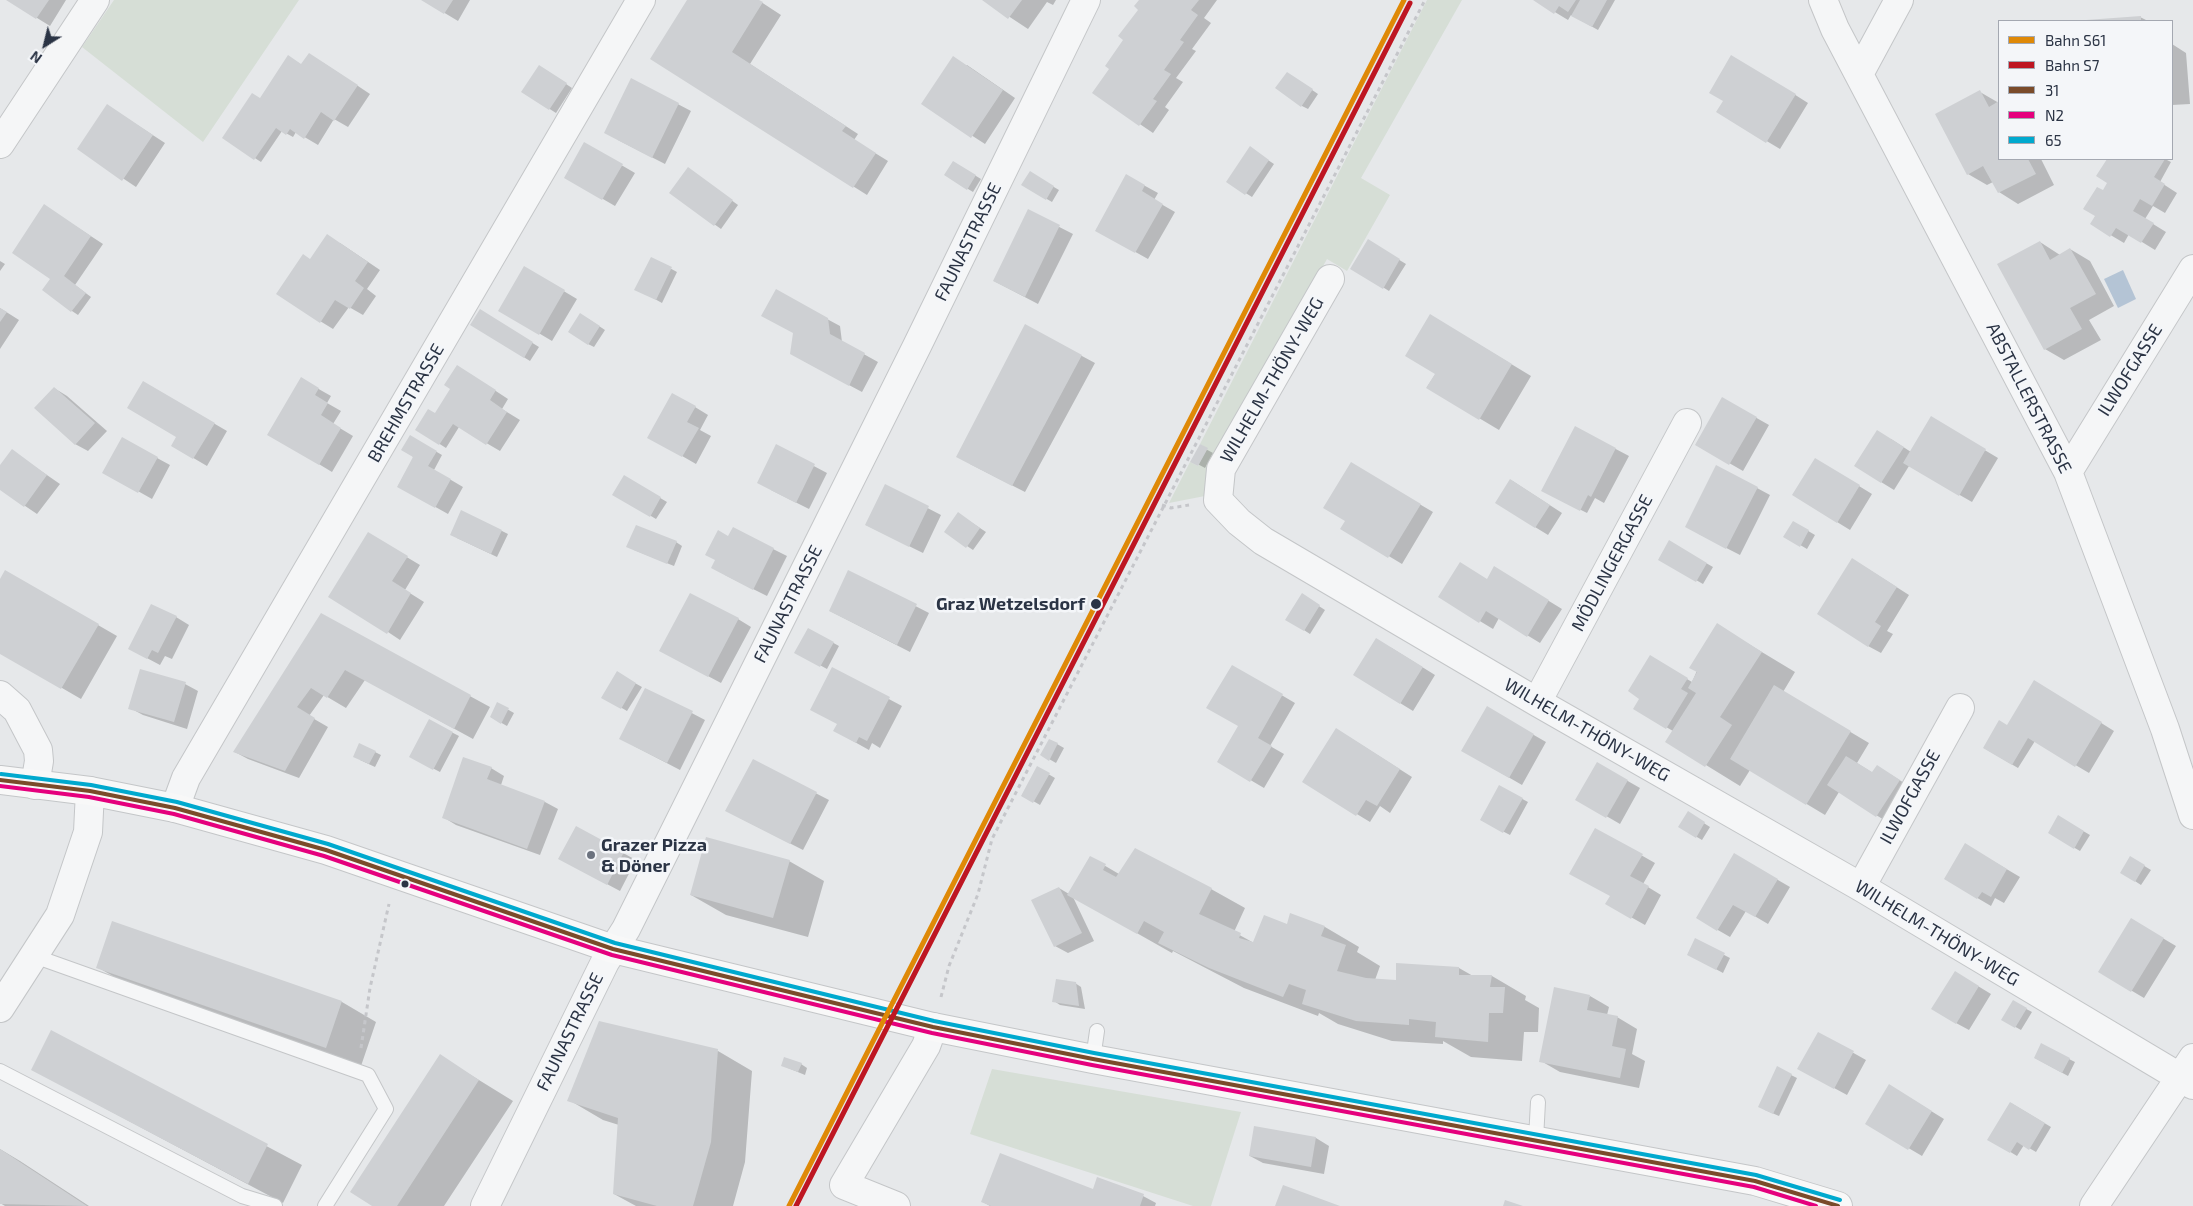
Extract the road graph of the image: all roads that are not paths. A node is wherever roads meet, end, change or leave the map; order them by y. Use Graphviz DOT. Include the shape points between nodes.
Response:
graph roads {
  1 [pos="95,0"];
  2 [pos="641,0"];
  3 [pos="1086,0"];
  4 [pos="1823,0"];
  5 [pos="1899,0"];
  6 [pos="1859,74"];
  7 [pos="0,144"];
  8 [pos="2193,269"];
  9 [pos="1330,279"];
  10 [pos="1688,423"];
  11 [pos="2068,472"];
  12 [pos="0,695"];
  13 [pos="1537,702"];
  14 [pos="1960,708"];
  15 [pos="0,780"];
  16 [pos="35,785"];
  17 [pos="90,791"];
  18 [pos="175,808"];
  19 [pos="2193,815"];
  20 [pos="1861,887"];
  21 [pos="613,949"];
  22 [pos="34,956"];
  23 [pos="0,1008"];
  24 [pos="936,1015"];
  25 [pos="1097,1031"];
  26 [pos="1093,1059"];
  27 [pos="0,1071"];
  28 [pos="2188,1073"];
  29 [pos="1538,1102"];
  30 [pos="1536,1139"];
  31 [pos="275,1206"];
  32 [pos="325,1206"];
  33 [pos="485,1206"];
  34 [pos="896,1206"];
  35 [pos="1838,1206"];
  36 [pos="2094,1206"];
  1 -- 7 [label="street"];
  2 -- 18 [label="street, BREHMSTRASSE" via="186,778"];
  3 -- 21 [label="street, FAUNASTRASSE" via="918,346 626,930"];
  4 -- 6 [label="street, ABSTALLERSTRASSE"];
  5 -- 6 [label="street"];
  6 -- 11 [label="street, ABSTALLERSTRASSE"];
  8 -- 11 [label="street, ILWOFGASSE"];
  9 -- 13 [label="street, WILHELM-THÖNY-WEG" via="1232,446 1221,469 1218,500 1263,541"];
  10 -- 13 [label="street, MÖDLINGERGASSE"];
  11 -- 19 [label="street, ABSTALLERSTRASSE" via="2165,729"];
  12 -- 16 [label="street" via="17,710 38,750"];
  13 -- 20 [label="street, WILHELM-THÖNY-WEG"];
  14 -- 20 [label="street, ILWOFGASSE"];
  15 -- 16 [label="main road"];
  16 -- 17 [label="main road"];
  17 -- 18 [label="main road"];
  17 -- 22 [label="street" via="88,832 60,915"];
  18 -- 21 [label="main road" via="326,850"];
  20 -- 28 [label="street, WILHELM-THÖNY-WEG"];
  21 -- 24 [label="main road"];
  21 -- 33 [label="street, FAUNASTRASSE"];
  22 -- 23 [label="street"];
  22 -- 32 [label="lane" via="368,1075 386,1109"];
  24 -- 26 [label="main road"];
  24 -- 34 [label="street" via="926,1046 844,1185"];
  25 -- 26 [label="lane"];
  26 -- 30 [label="main road"];
  27 -- 31 [label="lane" via="242,1196"];
  28 -- 36 [label="street, WILHELM-THÖNY-WEG"];
  29 -- 30 [label="lane"];
  30 -- 35 [label="main road" via="1755,1181"];
}
